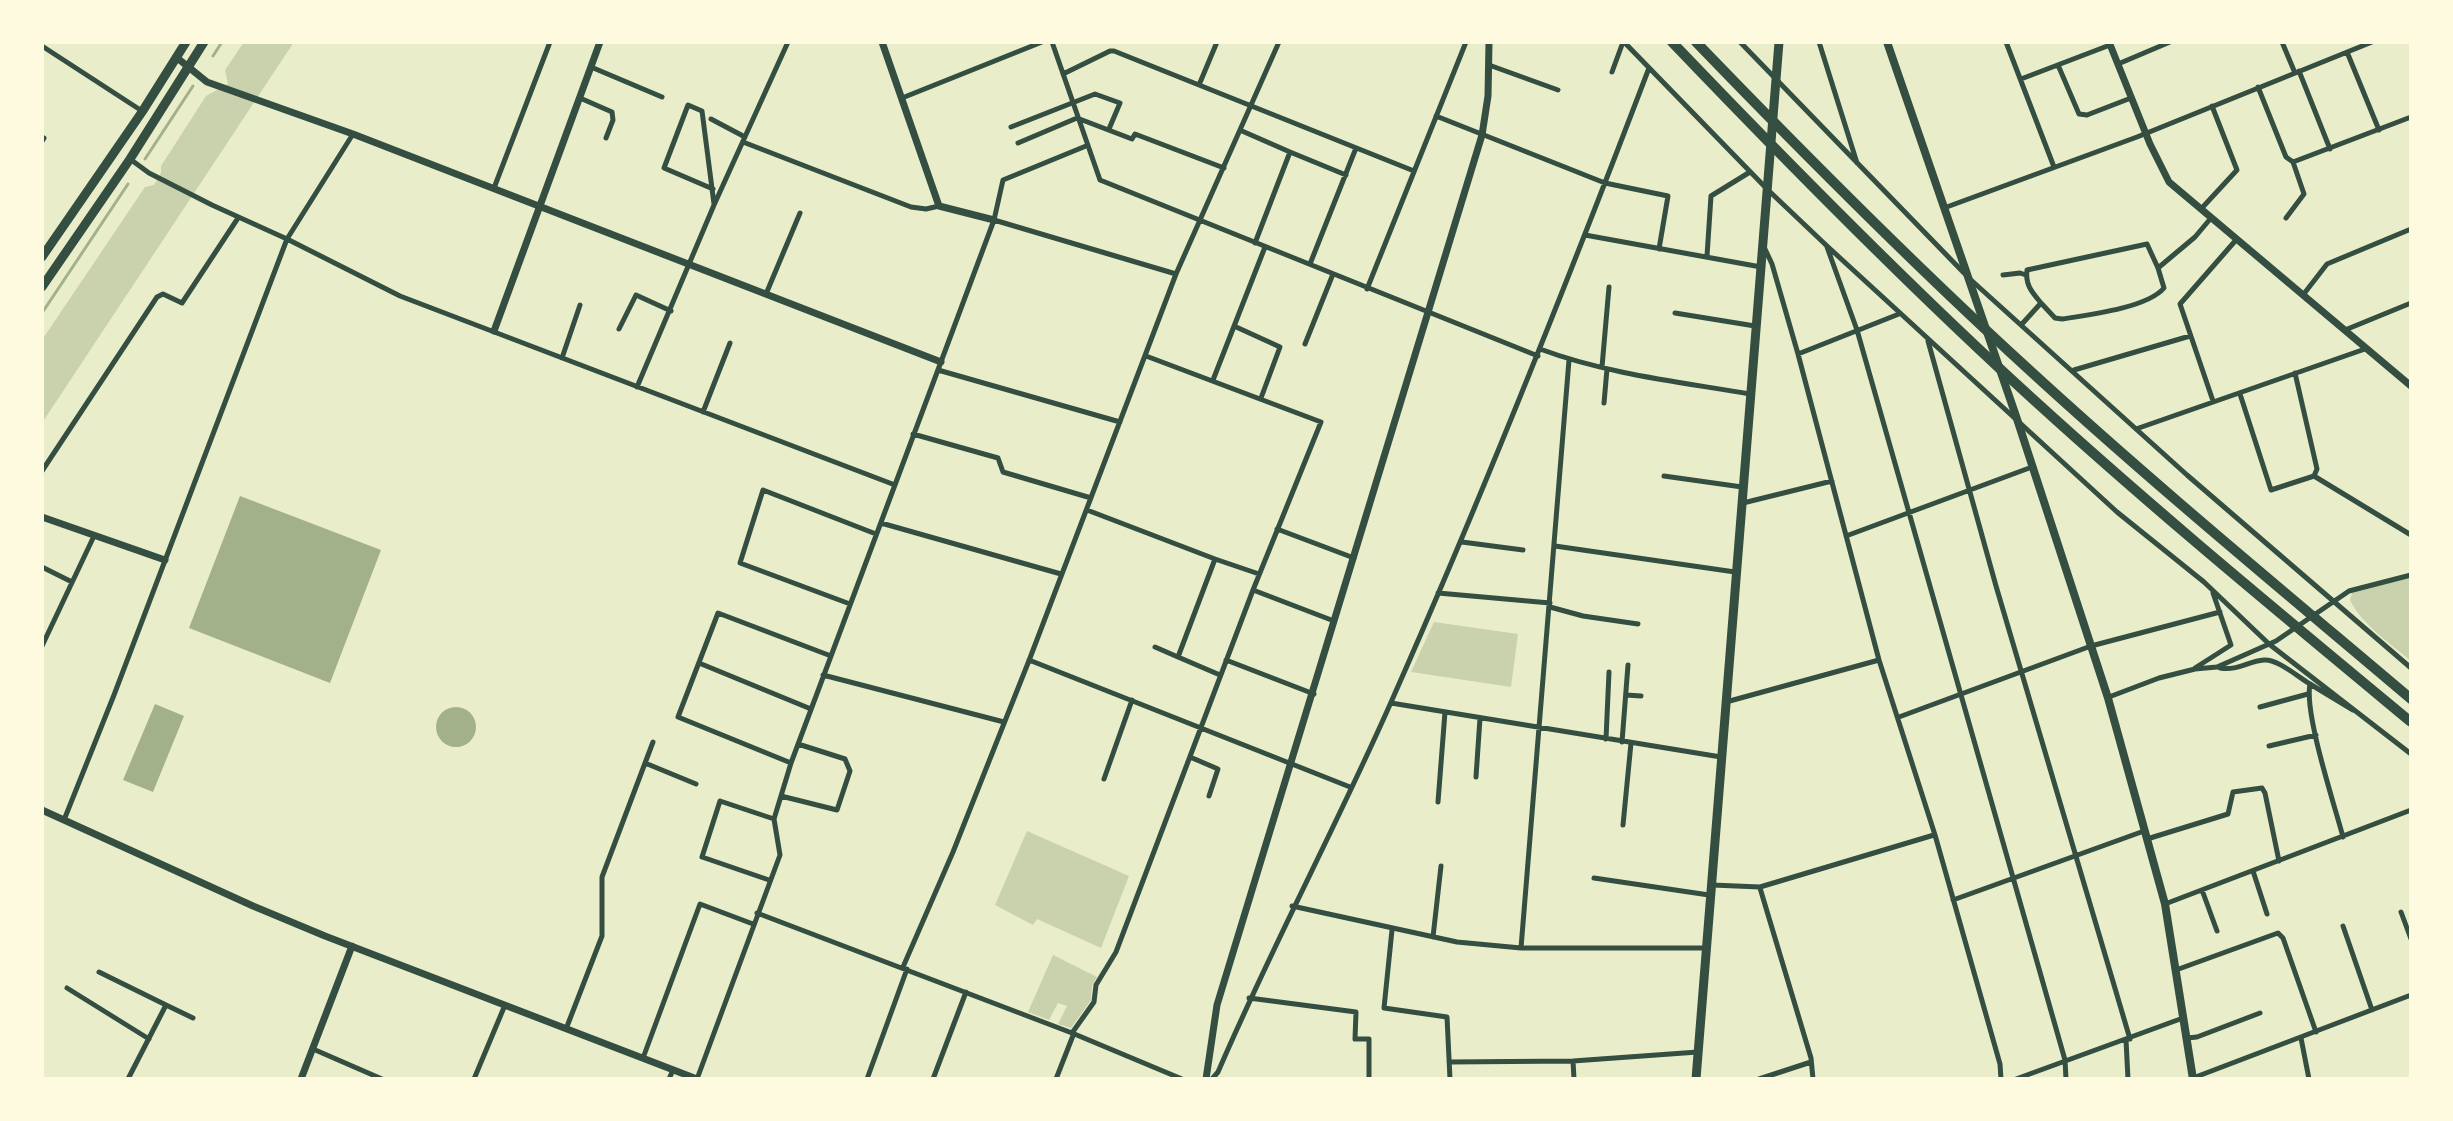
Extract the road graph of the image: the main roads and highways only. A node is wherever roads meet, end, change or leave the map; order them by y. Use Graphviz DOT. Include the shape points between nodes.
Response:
graph roads {
  1 [pos="186,42"];
  2 [pos="204,42"];
  3 [pos="1672,42"];
  4 [pos="1696,42"];
  5 [pos="1779,42"];
  6 [pos="1887,42"];
  7 [pos="46,244"];
  8 [pos="42,257"];
  9 [pos="42,287"];
  10 [pos="2411,699"];
  11 [pos="2411,722"];
  12 [pos="2193,1078"];
  13 [pos="1696,1079"];
  1 -- 7 [label="highway"];
  2 -- 9 [label="highway"];
  3 -- 11 [label="highway" via="2011,379"];
  4 -- 10 [label="highway" via="2024,365"];
  5 -- 13 [label="highway"];
  6 -- 12 [label="main road" via="2108,698 2165,904"];
  7 -- 8 [label="highway"];
}
